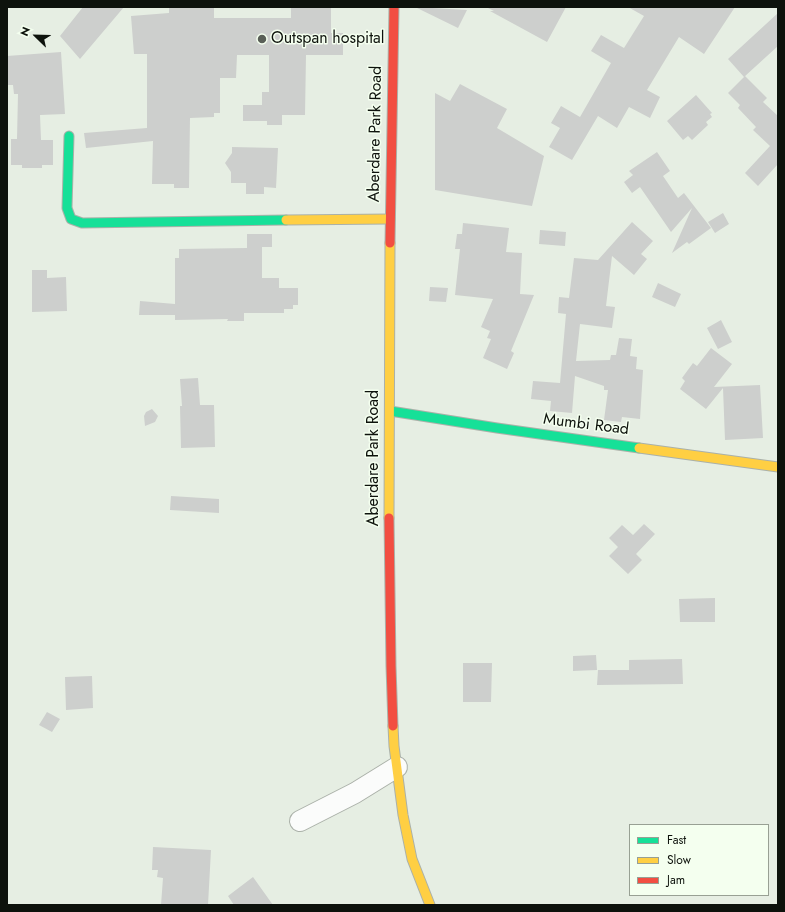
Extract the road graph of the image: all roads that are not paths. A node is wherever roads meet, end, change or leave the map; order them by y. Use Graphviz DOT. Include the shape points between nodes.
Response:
graph roads {
  1 [pos="394,7"];
  2 [pos="69,136"];
  3 [pos="390,219"];
  4 [pos="390,411"];
  5 [pos="778,467"];
  6 [pos="397,768"];
  7 [pos="300,821"];
  8 [pos="430,905"];
  1 -- 3 [label="street, Aberdare Park Road"];
  2 -- 3 [label="street" via="67,208 71,219 82,223"];
  3 -- 4 [label="street, Aberdare Park Road"];
  4 -- 5 [label="street, Mumbi Road"];
  4 -- 6 [label="street, Aberdare Park Road" via="388,522 391,666"];
  6 -- 7 [label="street"];
  6 -- 8 [label="street, Aberdare Park Road" via="412,859"];
}
